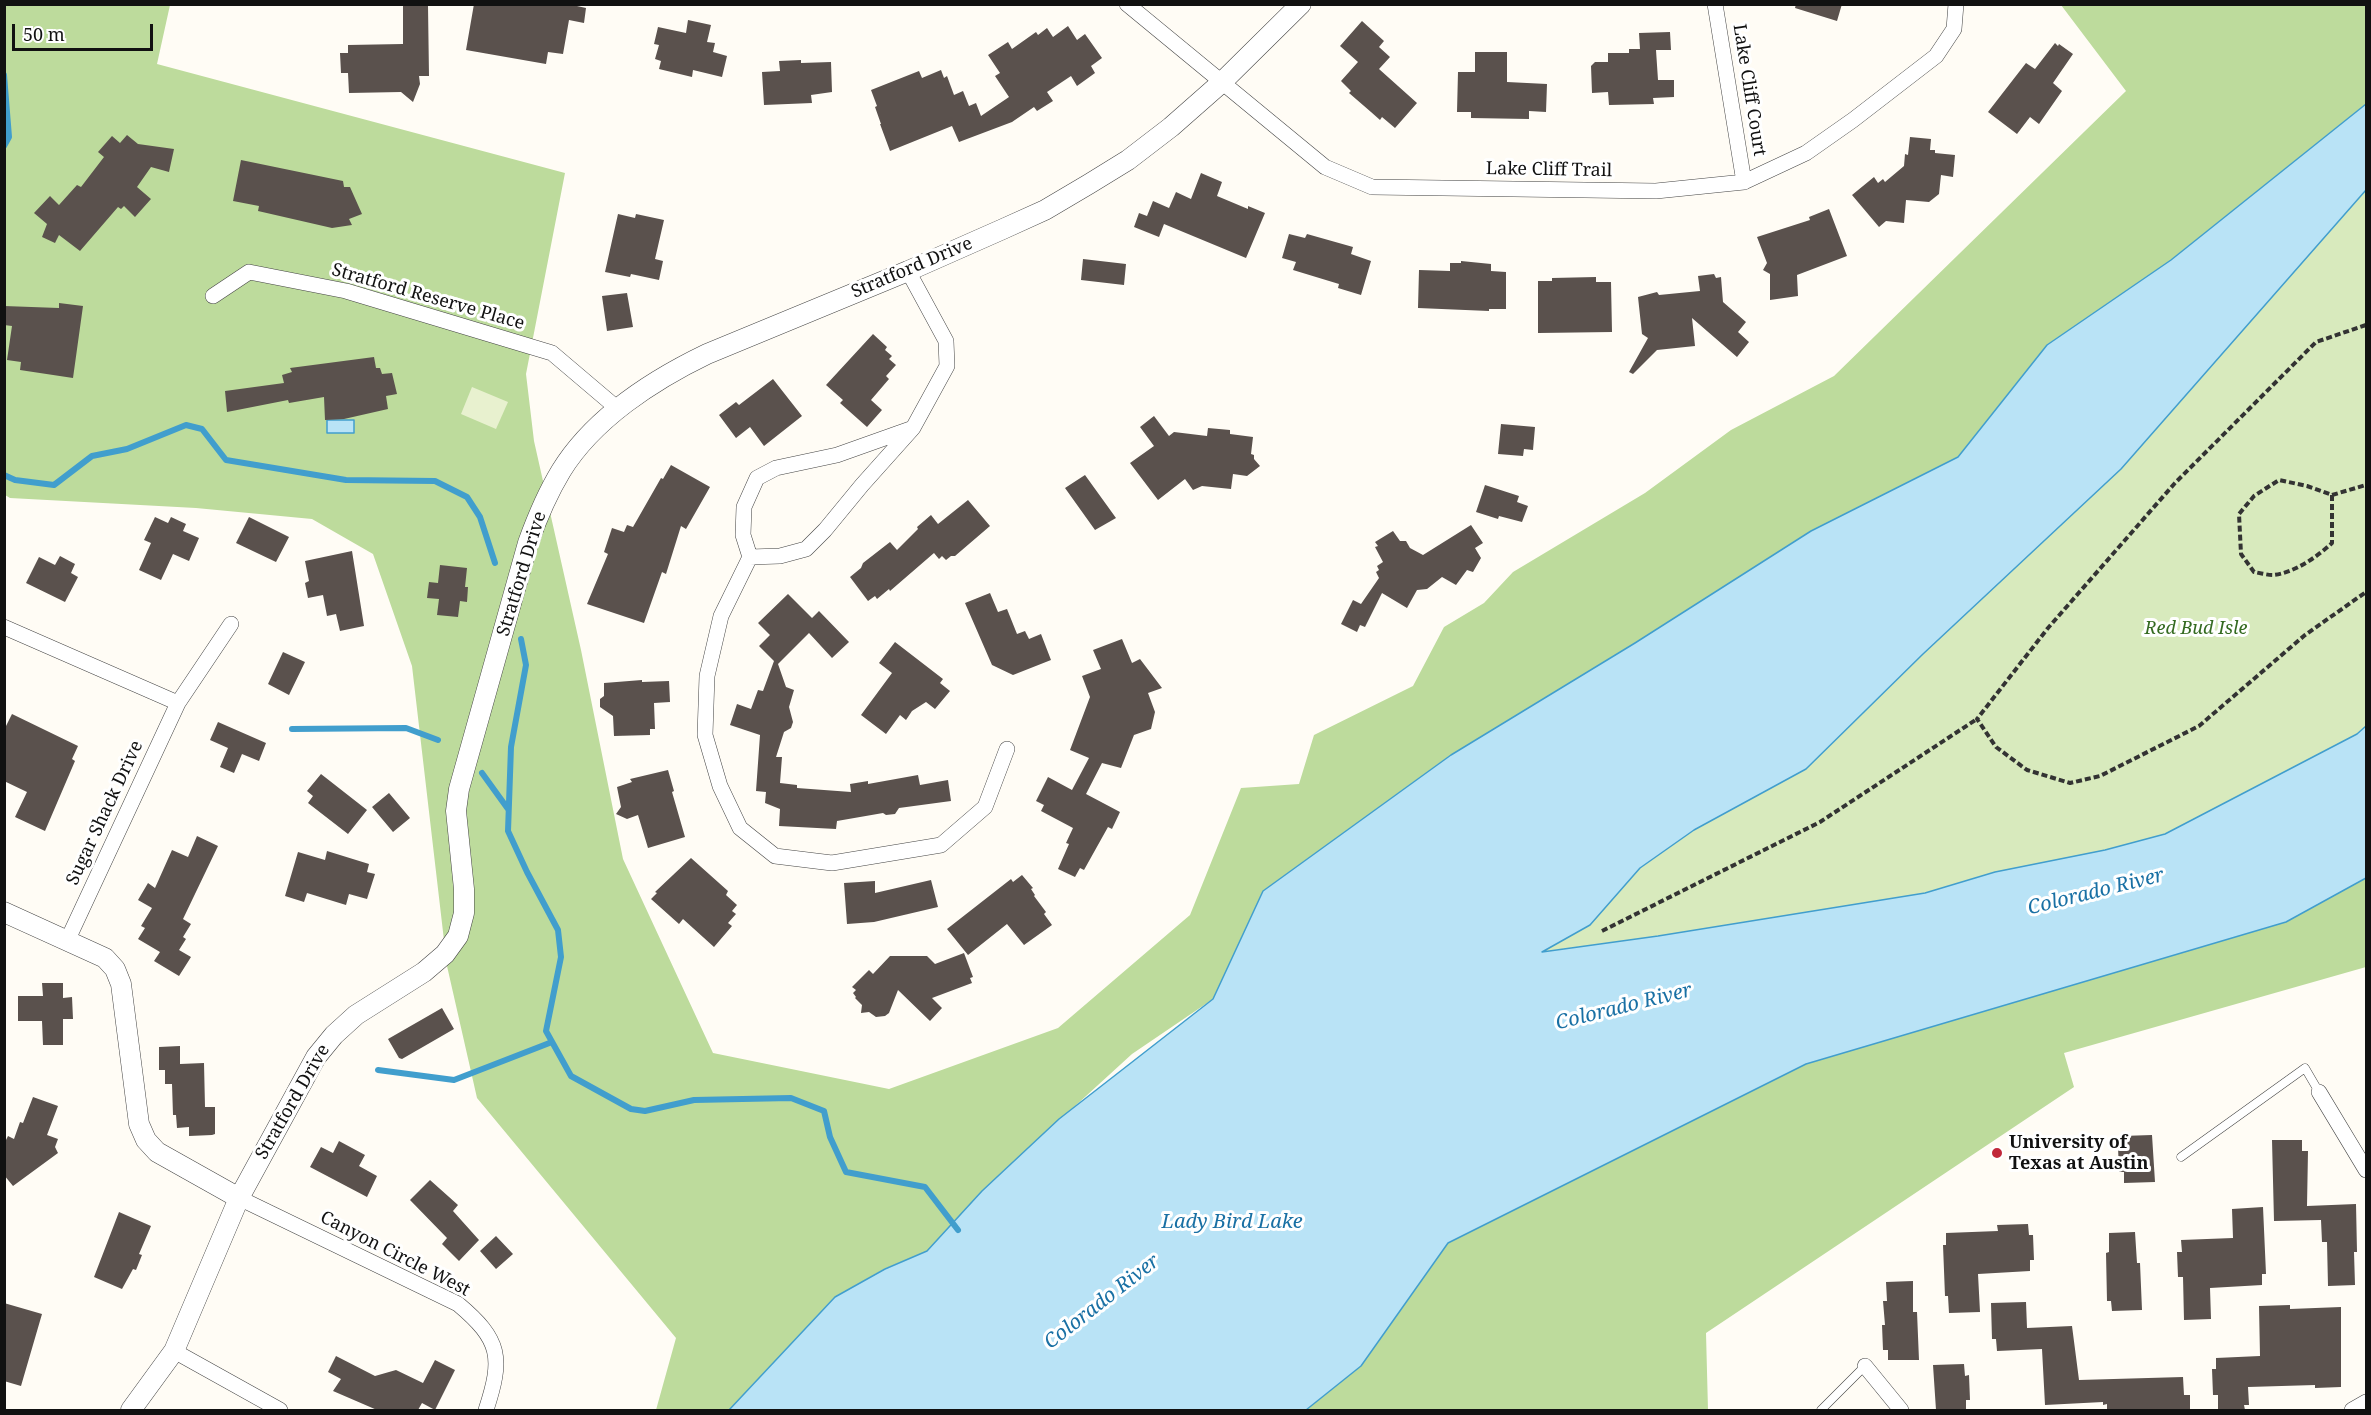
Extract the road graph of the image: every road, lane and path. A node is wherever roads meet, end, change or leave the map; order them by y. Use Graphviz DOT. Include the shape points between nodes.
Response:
graph roads {
  1 [pos="1127,4"];
  2 [pos="1301,4"];
  3 [pos="1715,4"];
  4 [pos="1956,4"];
  5 [pos="1221,83"];
  6 [pos="1744,182"];
  7 [pos="908,271"];
  8 [pos="213,296"];
  9 [pos="2367,326"];
  10 [pos="618,409"];
  11 [pos="913,428"];
  12 [pos="2367,485"];
  13 [pos="2332,495"];
  14 [pos="750,557"];
  15 [pos="2367,592"];
  16 [pos="231,624"];
  17 [pos="4,627"];
  18 [pos="178,703"];
  19 [pos="1977,719"];
  20 [pos="1007,750"];
  21 [pos="4,912"];
  22 [pos="1602,931"];
  23 [pos="68,939"];
  24 [pos="2319,1092"];
  25 [pos="2181,1157"];
  26 [pos="2367,1170"];
  27 [pos="239,1198"];
  28 [pos="174,1351"];
  29 [pos="1865,1366"];
  30 [pos="2367,1402"];
  31 [pos="131,1410"];
  32 [pos="280,1410"];
  33 [pos="486,1410"];
  34 [pos="1821,1410"];
  35 [pos="1901,1410"];
  36 [pos="2352,1410"];
  1 -- 5 [label="street, Lake Cliff Trail"];
  2 -- 5 [label="street, Stratford Drive"];
  3 -- 6 [label="street, Lake Cliff Court"];
  4 -- 6 [label="street, Lake Cliff Trail" via="1954,29 1936,56 1806,153"];
  5 -- 6 [label="street, Lake Cliff Trail" via="1325,167 1372,187 1656,191"];
  5 -- 7 [label="street, Stratford Drive" via="1128,160 1045,210"];
  7 -- 10 [label="street, Stratford Drive" via="707,354 645,388"];
  7 -- 11 [label="street" via="946,341 947,366"];
  8 -- 10 [label="street, Stratford Reserve Place" via="249,272 389,302 552,353"];
  9 -- 19 [label="path" via="2316,342 2175,483 2048,628"];
  10 -- 27 [label="street, Stratford Drive" via="587,438 562,470 528,543 459,789 456,812 464,913 458,936 424,972 356,1015 334,1035 316,1057"];
  11 -- 14 [label="street" via="806,549 780,556"];
  11 -- 14 [label="street" via="837,455 776,468 757,478 744,507 743,535"];
  12 -- 13 [label="path"];
  13 -- 13 [label="path" via="2279,480 2254,496 2239,514 2241,554 2254,572 2284,572 2319,555 2332,543"];
  14 -- 20 [label="street" via="721,616 707,676 705,735 720,786 740,828 775,855 832,863 941,845 985,807"];
  15 -- 19 [label="path" via="2305,634 2199,726 2100,776 2070,783 2027,770 1996,747"];
  16 -- 18 [label="street, Sugar Shack Drive"];
  17 -- 18 [label="street"];
  18 -- 23 [label="street, Sugar Shack Drive"];
  19 -- 22 [label="path" via="1820,822"];
  21 -- 23 [label="street"];
  23 -- 27 [label="street" via="105,958 121,984 139,1124 146,1140 157,1152"];
  24 -- 25 [label="lane" via="2305,1068"];
  24 -- 26 [label="street"];
  27 -- 28 [label="street, Stratford Drive"];
  27 -- 33 [label="street, Canyon Circle West" via="458,1304 474,1317 488,1332 497,1354"];
  28 -- 31 [label="street, Stratford Drive"];
  28 -- 32 [label="street"];
  29 -- 34 [label="lane"];
  29 -- 35 [label="street"];
  30 -- 36 [label="street"];
}
